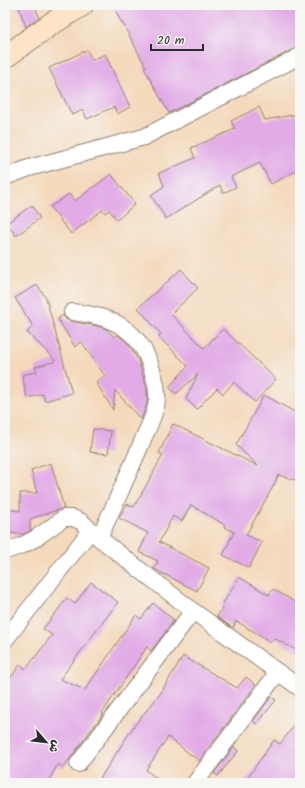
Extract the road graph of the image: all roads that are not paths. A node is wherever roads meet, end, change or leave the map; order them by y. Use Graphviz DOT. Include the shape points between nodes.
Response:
graph roads {
  1 [pos="82,5"];
  2 [pos="300,56"];
  3 [pos="5,57"];
  4 [pos="5,176"];
  5 [pos="72,312"];
  6 [pos="95,534"];
  7 [pos="5,551"];
  8 [pos="193,611"];
  9 [pos="5,640"];
  10 [pos="278,672"];
  11 [pos="300,688"];
  12 [pos="78,764"];
  13 [pos="195,783"];
  1 -- 3 [label="main road"];
  2 -- 4 [label="street" via="144,137"];
  5 -- 6 [label="street" via="106,318 124,326 142,346 156,383 157,400 149,424"];
  6 -- 7 [label="street" via="82,522 64,518 36,538"];
  6 -- 8 [label="street"];
  6 -- 9 [label="street"];
  8 -- 10 [label="street"];
  8 -- 12 [label="street"];
  10 -- 11 [label="street"];
  10 -- 13 [label="street"];
}
